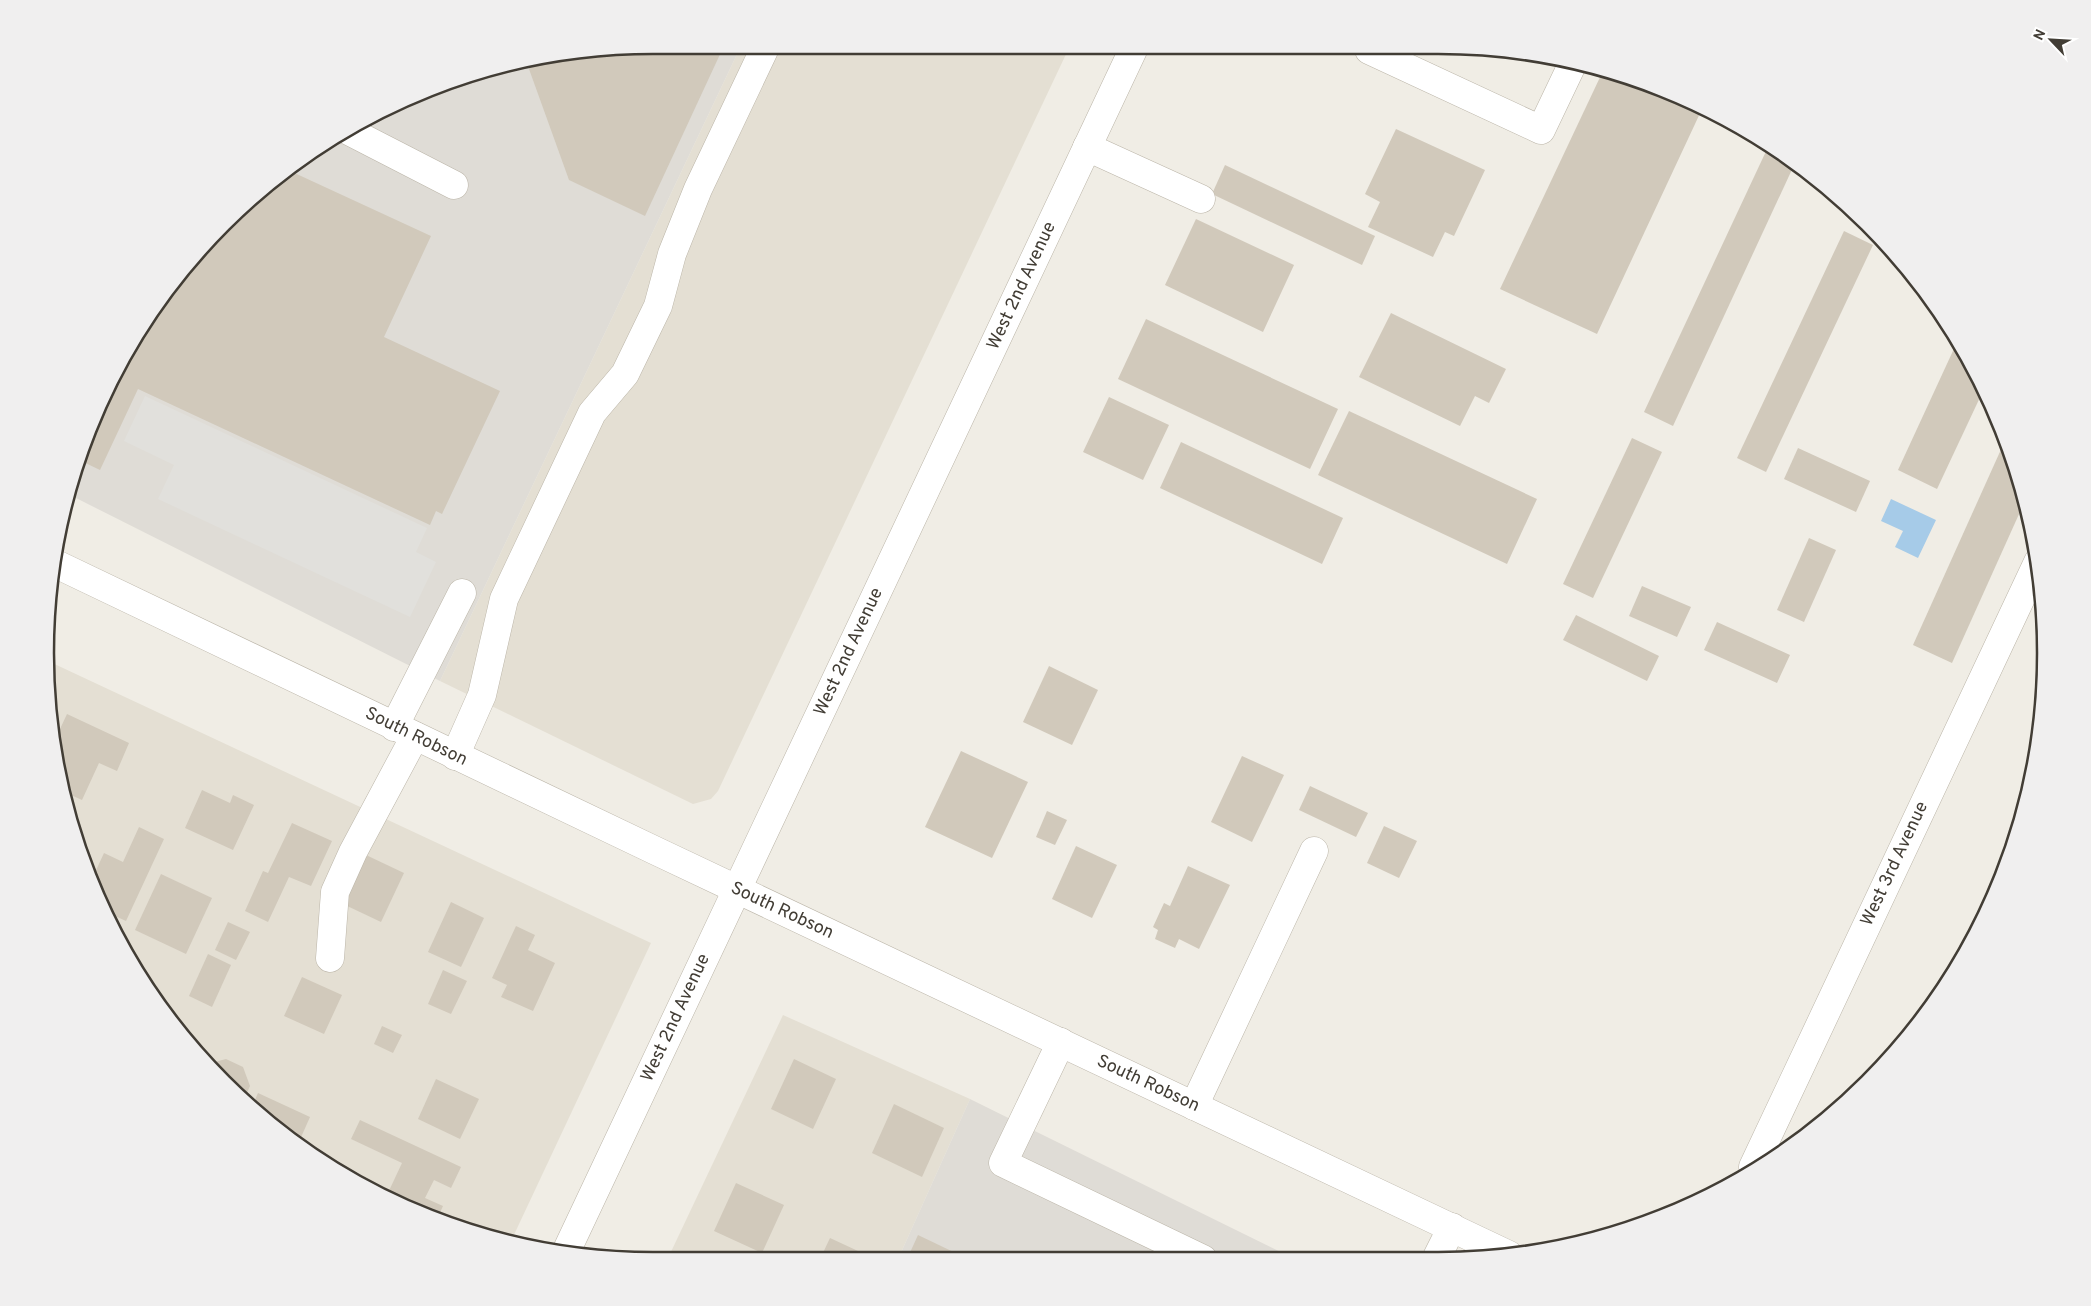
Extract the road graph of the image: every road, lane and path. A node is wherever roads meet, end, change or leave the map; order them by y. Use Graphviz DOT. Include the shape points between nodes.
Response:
graph roads {
  1 [pos="762,54"];
  2 [pos="1131,54"];
  3 [pos="1378,54"];
  4 [pos="1570,69"];
  5 [pos="354,134"];
  6 [pos="1087,147"];
  7 [pos="454,185"];
  8 [pos="1201,199"];
  9 [pos="60,566"];
  10 [pos="2032,575"];
  11 [pos="462,594"];
  12 [pos="405,732"];
  13 [pos="455,756"];
  14 [pos="1314,851"];
  15 [pos="737,890"];
  16 [pos="330,958"];
  17 [pos="1060,1042"];
  18 [pos="1194,1106"];
  19 [pos="1756,1161"];
  20 [pos="1452,1227"];
  21 [pos="569,1246"];
  22 [pos="1497,1249"];
  23 [pos="1190,1252"];
  24 [pos="1440,1252"];
  1 -- 13 [label="street" via="698,188 672,254 658,306 625,374 592,413 504,599 482,695"];
  2 -- 6 [label="street, West 2nd Avenue"];
  3 -- 4 [label="street" via="1541,130"];
  5 -- 7 [label="street"];
  6 -- 8 [label="street"];
  6 -- 15 [label="street, West 2nd Avenue"];
  9 -- 12 [label="street, South Robson"];
  10 -- 19 [label="street, West 3rd Avenue"];
  11 -- 12 [label="street"];
  12 -- 13 [label="street, South Robson"];
  12 -- 16 [label="street" via="335,892"];
  13 -- 15 [label="street, South Robson"];
  14 -- 18 [label="street"];
  15 -- 17 [label="street, South Robson"];
  15 -- 21 [label="street, West 2nd Avenue"];
  17 -- 18 [label="street, South Robson"];
  17 -- 23 [label="street" via="1003,1163"];
  18 -- 20 [label="street, South Robson"];
  20 -- 22 [label="street, South Robson"];
  20 -- 24 [label="street"];
}
